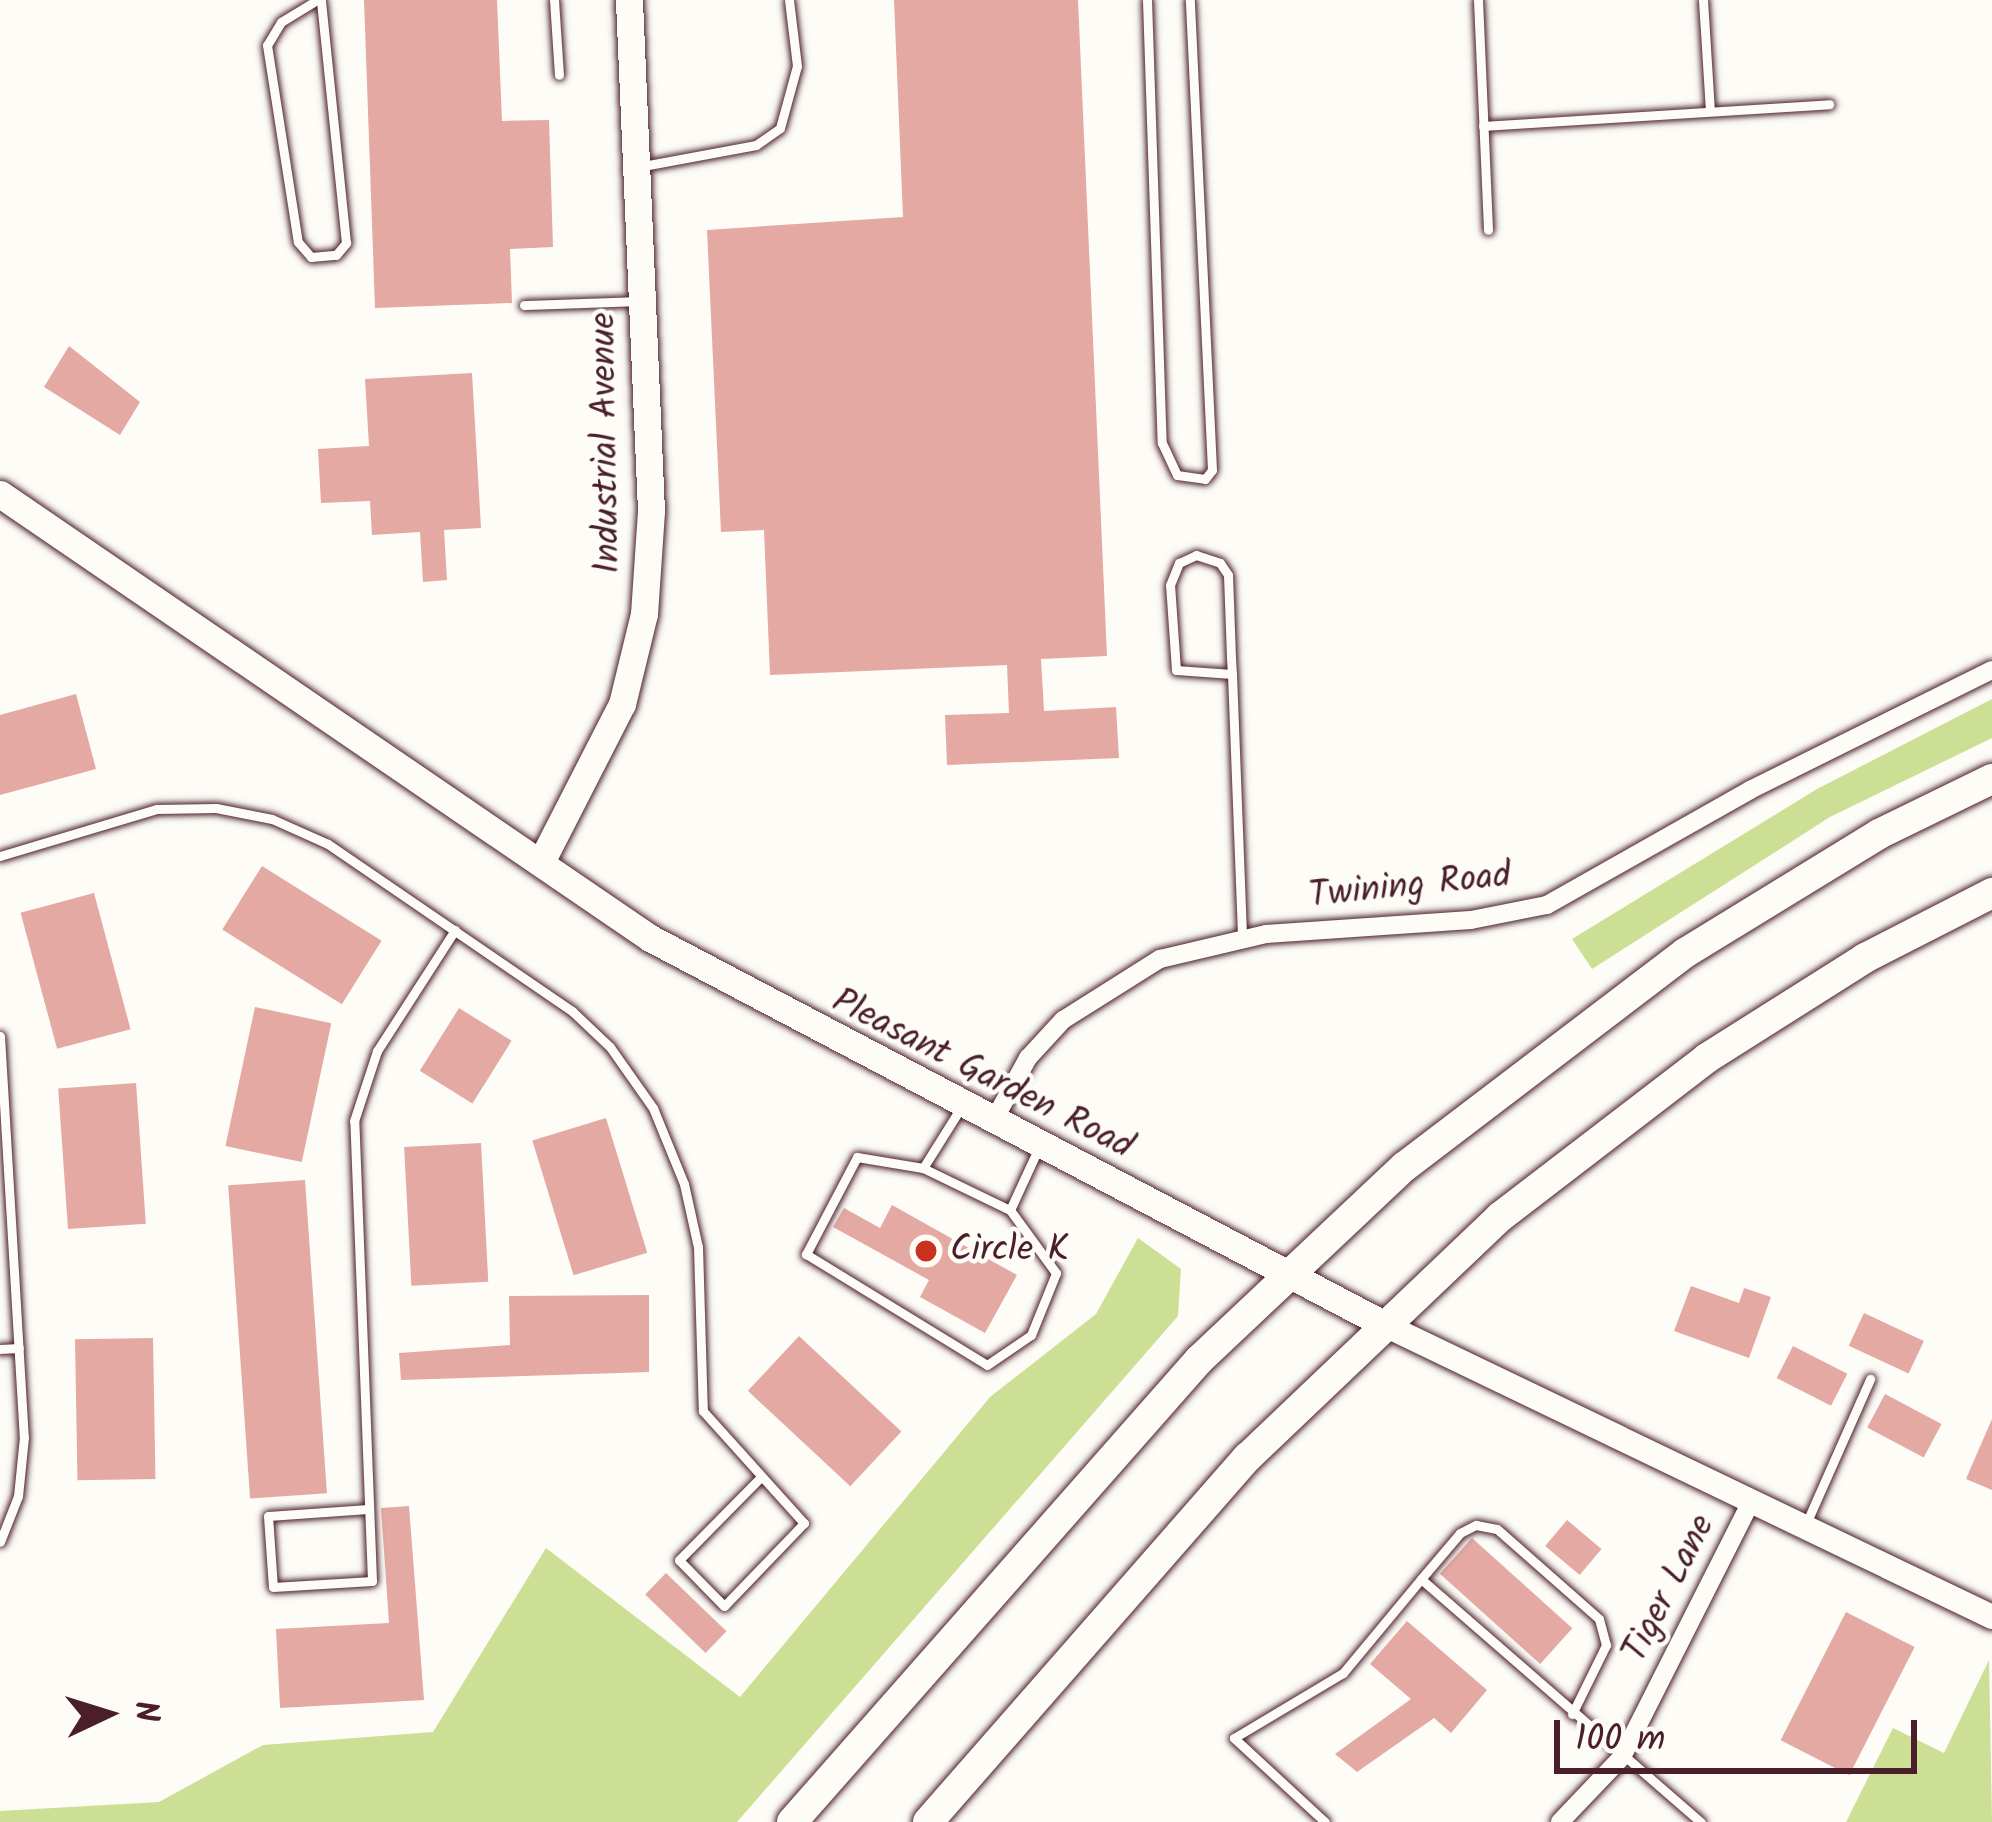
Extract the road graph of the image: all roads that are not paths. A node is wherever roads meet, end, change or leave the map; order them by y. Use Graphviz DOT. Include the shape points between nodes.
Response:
graph roads {
  1 [pos="319,0"];
  2 [pos="554,0"];
  3 [pos="629,0"];
  4 [pos="789,0"];
  5 [pos="1147,0"];
  6 [pos="1190,0"];
  7 [pos="1478,0"];
  8 [pos="1702,0"];
  9 [pos="559,75"];
  10 [pos="1829,104"];
  11 [pos="1710,111"];
  12 [pos="1483,126"];
  13 [pos="636,166"];
  14 [pos="1488,230"];
  15 [pos="642,301"];
  16 [pos="524,305"];
  17 [pos="0,494"];
  18 [pos="1992,670"];
  19 [pos="1232,674"];
  20 [pos="1992,779"];
  21 [pos="0,856"];
  22 [pos="542,862"];
  23 [pos="1992,893"];
  24 [pos="455,930"];
  25 [pos="1242,938"];
  26 [pos="0,1036"];
  27 [pos="963,1104"];
  28 [pos="994,1120"];
  29 [pos="1041,1144"];
  30 [pos="922,1168"];
  31 [pos="1010,1210"];
  32 [pos="1287,1273"];
  33 [pos="1388,1327"];
  34 [pos="19,1348"];
  35 [pos="0,1349"];
  36 [pos="1870,1378"];
  37 [pos="760,1478"];
  38 [pos="1752,1500"];
  39 [pos="368,1509"];
  40 [pos="1805,1526"];
  41 [pos="0,1542"];
  42 [pos="1421,1579"];
  43 [pos="1992,1617"];
  44 [pos="1573,1714"];
  45 [pos="1622,1756"];
  46 [pos="793,1822"];
  47 [pos="928,1822"];
  48 [pos="1325,1822"];
  49 [pos="1559,1822"];
  50 [pos="1701,1822"];
  1 -- 1 [label="lane" via="346,243 336,255 310,257 298,242 267,45 281,22"];
  2 -- 9 [label="lane"];
  3 -- 13 [label="main road, Industrial Avenue"];
  4 -- 13 [label="lane" via="797,66 780,128 756,145"];
  5 -- 6 [label="lane" via="1162,443 1166,464 1192,479 1212,470"];
  7 -- 12 [label="lane"];
  8 -- 11 [label="lane"];
  10 -- 11 [label="lane"];
  11 -- 12 [label="lane"];
  12 -- 14 [label="lane"];
  13 -- 15 [label="main road, Industrial Avenue"];
  15 -- 16 [label="lane"];
  15 -- 22 [label="main road, Industrial Avenue" via="651,511 644,614 622,704"];
  17 -- 22 [label="main road, Pleasant Garden Road"];
  18 -- 25 [label="street, Twining Road" via="1750,790 1547,905 1471,920"];
  19 -- 19 [label="lane" via="1228,575 1196,555 1179,562 1170,585 1176,670"];
  19 -- 25 [label="lane"];
  20 -- 32 [label="highway" via="1879,834 1685,953 1492,1093"];
  21 -- 24 [label="lane" via="157,809 241,811 328,844"];
  22 -- 27 [label="main road, Pleasant Garden Road" via="690,961"];
  23 -- 33 [label="highway" via="1865,958 1706,1058 1500,1217"];
  24 -- 37 [label="lane" via="572,1011 610,1047 653,1108 693,1219 704,1411"];
  24 -- 39 [label="lane" via="386,1034 354,1121"];
  25 -- 28 [label="street, Twining Road" via="1119,978 1028,1058"];
  26 -- 34 [label="lane"];
  27 -- 28 [label="main road, Pleasant Garden Road"];
  27 -- 30 [label="lane"];
  28 -- 29 [label="main road, Pleasant Garden Road"];
  29 -- 31 [label="lane"];
  29 -- 32 [label="main road, Pleasant Garden Road"];
  30 -- 31 [label="lane"];
  30 -- 31 [label="lane" via="857,1157 806,1254 987,1365 1031,1335 1056,1273"];
  32 -- 33 [label="main road, Pleasant Garden Road"];
  32 -- 46 [label="highway" via="1199,1360"];
  33 -- 38 [label="street, Pleasant Garden Road"];
  33 -- 47 [label="highway" via="1248,1456"];
  34 -- 35 [label="lane"];
  34 -- 41 [label="lane" via="23,1469"];
  36 -- 40 [label="lane"];
  37 -- 37 [label="lane" via="804,1523 724,1606 679,1560"];
  38 -- 40 [label="street, Pleasant Garden Road"];
  38 -- 45 [label="street, Tiger Lane"];
  39 -- 39 [label="lane" via="372,1580 273,1587 268,1516"];
  40 -- 43 [label="street, Pleasant Garden Road"];
  42 -- 44 [label="lane"];
  42 -- 44 [label="lane" via="1460,1533 1476,1525 1497,1529 1599,1619 1606,1645"];
  42 -- 48 [label="lane" via="1343,1673 1234,1738"];
  44 -- 45 [label="lane"];
  45 -- 49 [label="street, Tiger Lane"];
  45 -- 50 [label="lane"];
}
